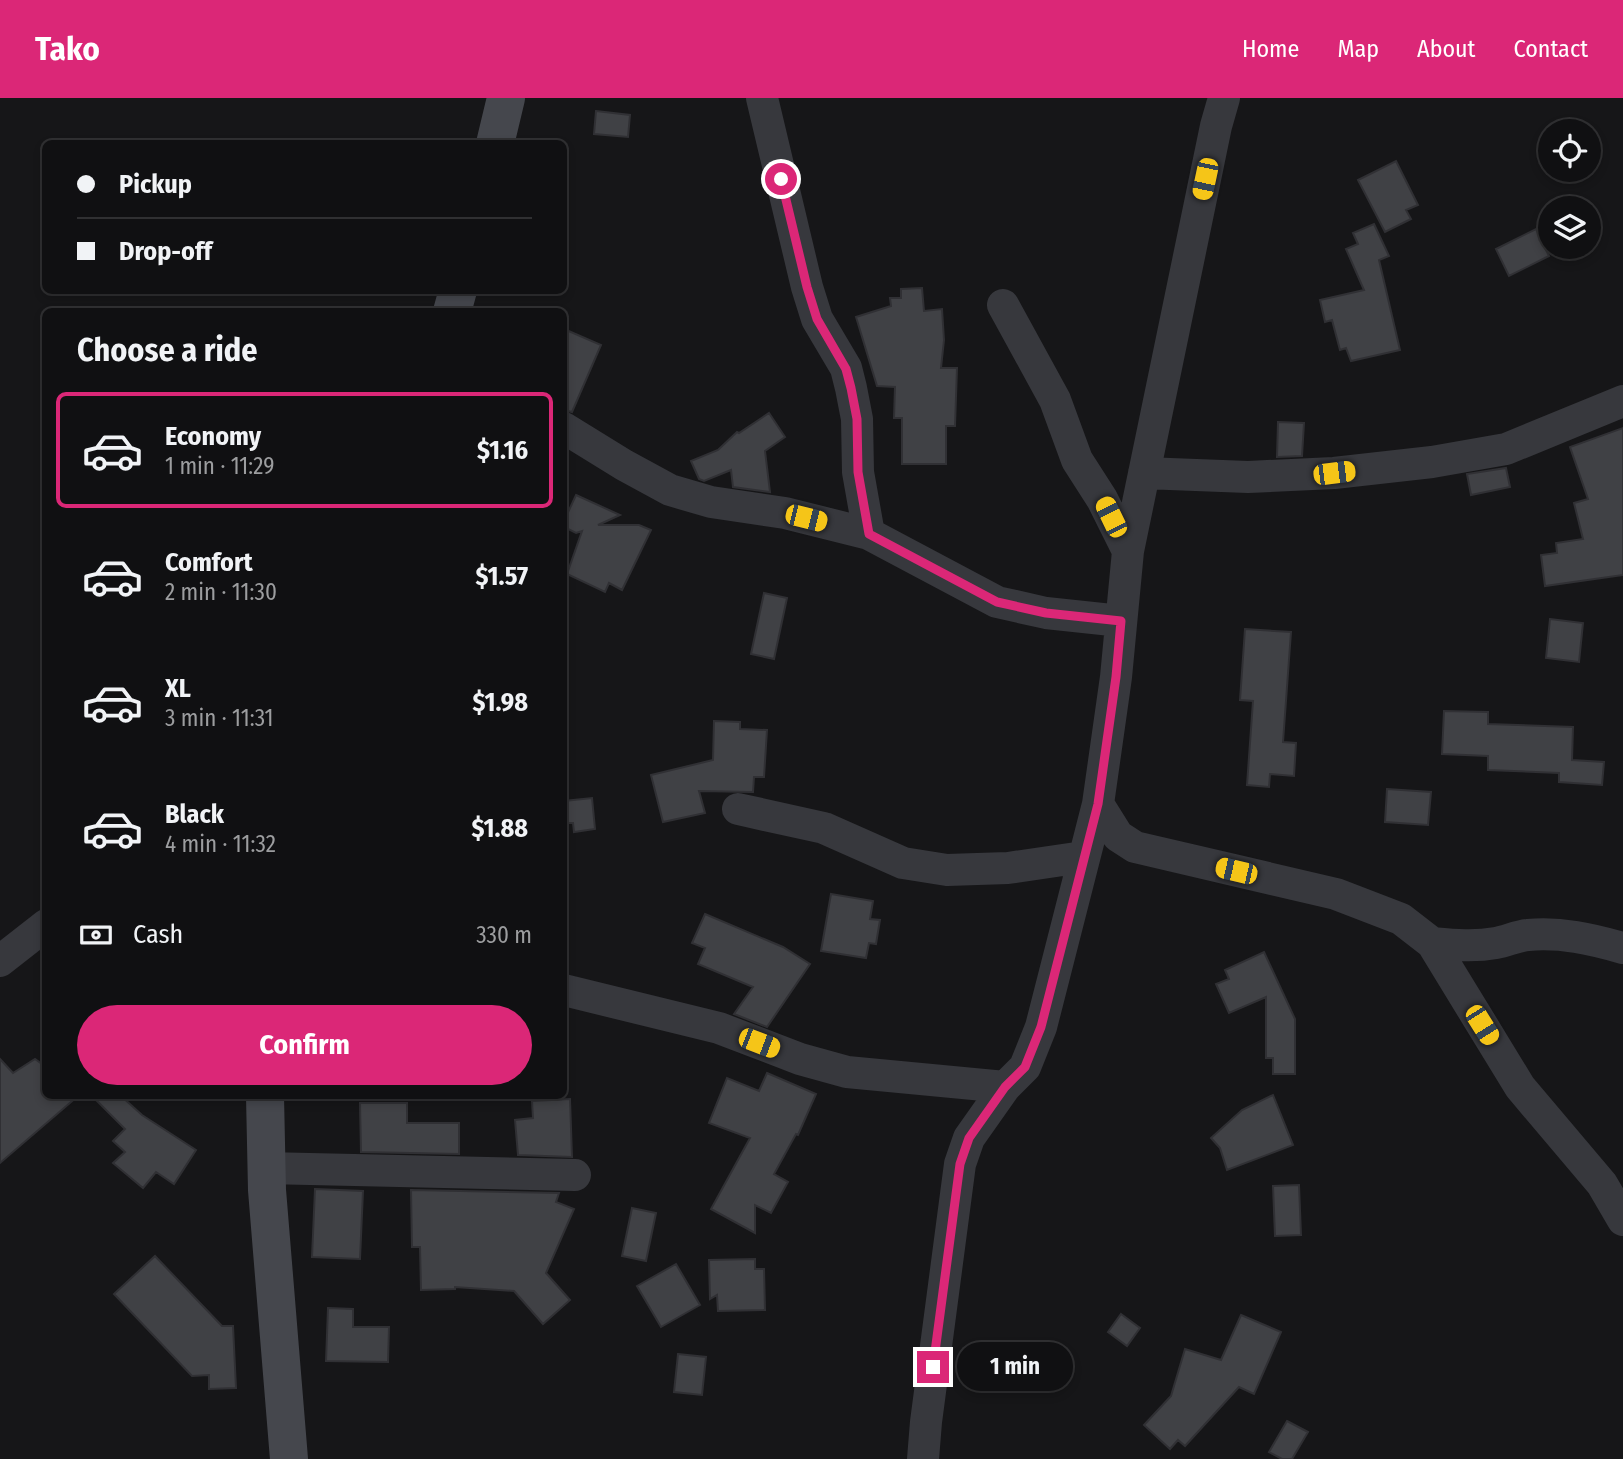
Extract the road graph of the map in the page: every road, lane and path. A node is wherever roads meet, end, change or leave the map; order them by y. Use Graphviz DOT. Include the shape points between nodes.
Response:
graph roads {
  1 [pos="506,98"];
  2 [pos="762,98"];
  3 [pos="1224,98"];
  4 [pos="496,140"];
  5 [pos="1003,305"];
  6 [pos="1623,401"];
  7 [pos="567,430"];
  8 [pos="1144,473"];
  9 [pos="869,534"];
  10 [pos="1128,551"];
  11 [pos="1121,621"];
  12 [pos="1098,804"];
  13 [pos="738,809"];
  14 [pos="1083,857"];
  15 [pos="42,928"];
  16 [pos="1432,943"];
  17 [pos="1623,948"];
  18 [pos="0,961"];
  19 [pos="567,991"];
  20 [pos="1005,1087"];
  21 [pos="265,1099"];
  22 [pos="265,1168"];
  23 [pos="575,1175"];
  24 [pos="1623,1220"];
  25 [pos="289,1459"];
  26 [pos="923,1459"];
  1 -- 4 [label="street"];
  2 -- 9 [label="street" via="807,287 817,319 846,369 851,388"];
  3 -- 8 [label="street"];
  5 -- 10 [label="street" via="1055,400 1077,460"];
  6 -- 8 [label="street" via="1506,449 1432,463 1248,477"];
  7 -- 9 [label="street" via="670,489 710,502 785,513"];
  8 -- 10 [label="street"];
  9 -- 11 [label="street" via="997,602"];
  10 -- 11 [label="street"];
  11 -- 12 [label="street"];
  12 -- 14 [label="street"];
  12 -- 16 [label="street" via="1118,836 1135,847 1336,894 1401,919"];
  13 -- 14 [label="street" via="824,828 903,863 947,870 1008,868"];
  14 -- 20 [label="street" via="1041,1027 1025,1067"];
  15 -- 18 [label="street"];
  16 -- 17 [label="street" via="1471,947 1525,935 1564,934"];
  16 -- 24 [label="street" via="1520,1087 1602,1184"];
  19 -- 20 [label="street" via="719,1028 847,1072"];
  20 -- 26 [label="street" via="969,1138 960,1164"];
  21 -- 22 [label="street"];
  22 -- 23 [label="street"];
  22 -- 25 [label="street"];
}
